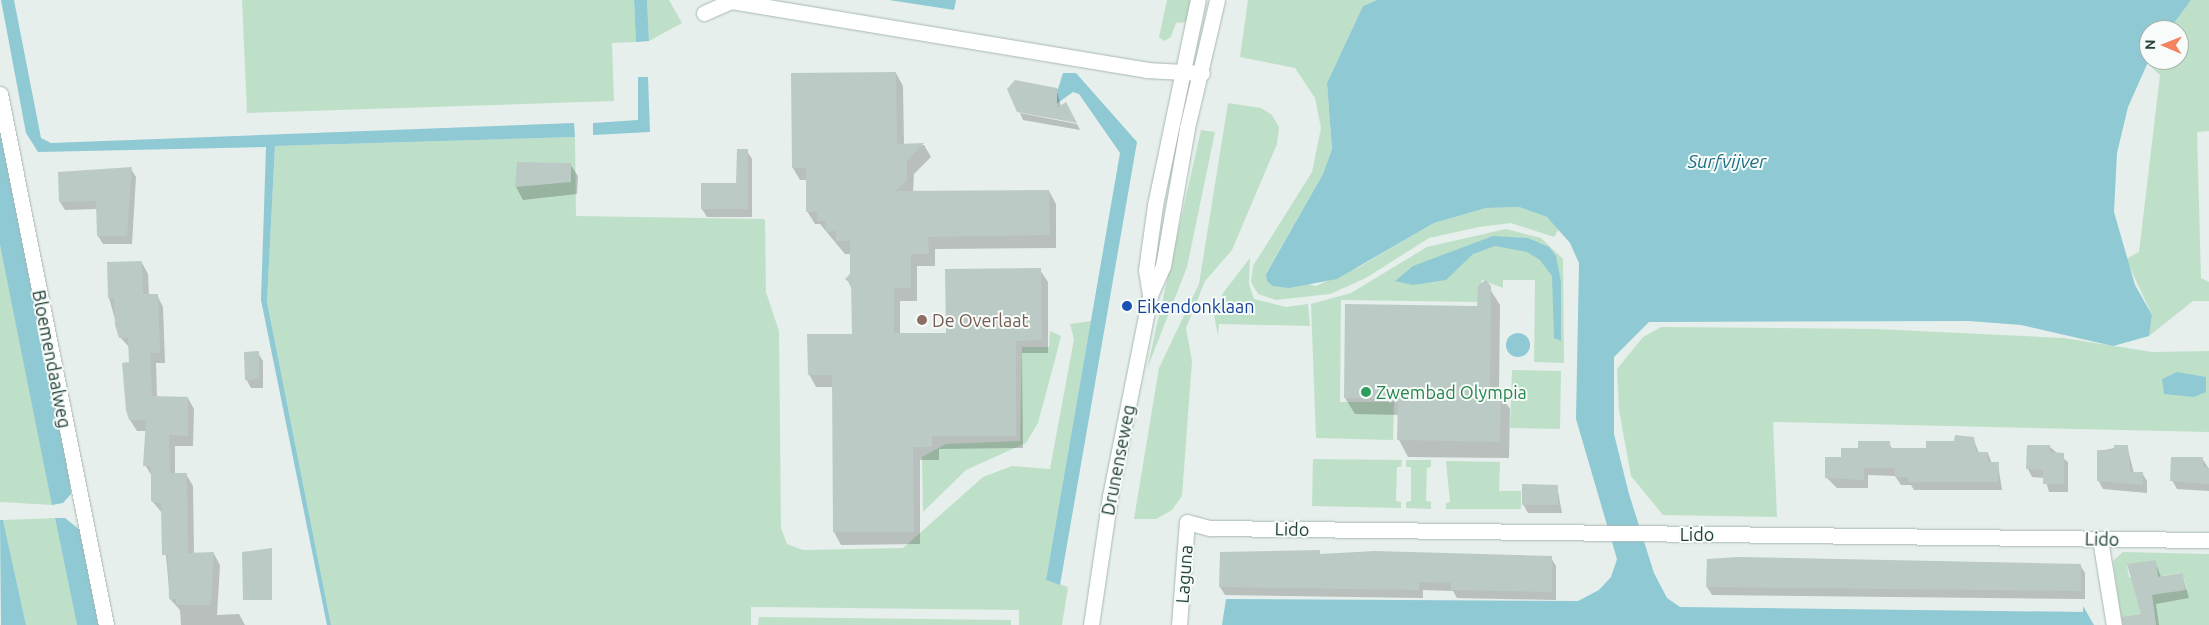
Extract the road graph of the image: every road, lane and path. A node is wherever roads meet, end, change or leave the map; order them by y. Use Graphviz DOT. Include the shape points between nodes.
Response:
graph roads {
  1 [pos="1198,0"];
  2 [pos="1217,0"];
  3 [pos="704,13"];
  4 [pos="1202,73"];
  5 [pos="1182,74"];
  6 [pos="1198,90"];
  7 [pos="0,94"];
  8 [pos="1150,295"];
  9 [pos="1187,522"];
  10 [pos="2100,539"];
  11 [pos="2209,540"];
  12 [pos="106,625"];
  13 [pos="1091,625"];
  14 [pos="1179,625"];
  15 [pos="2114,625"];
  1 -- 5 [label="street, Drunenseweg"];
  2 -- 4 [label="street, Drunenseweg"];
  3 -- 5 [label="street" via="731,1"];
  4 -- 5 [label="street"];
  4 -- 6 [label="street, Drunenseweg"];
  5 -- 6 [label="street"];
  5 -- 8 [label="street, Drunenseweg" via="1155,205 1146,270"];
  6 -- 8 [label="street, Drunenseweg" via="1163,266"];
  7 -- 12 [label="street, Bloemendaalweg"];
  8 -- 13 [label="street, Drunenseweg" via="1110,496"];
  9 -- 10 [label="street, Lido" via="1210,528"];
  9 -- 14 [label="street, Laguna"];
  10 -- 11 [label="street, Lido"];
  10 -- 15 [label="street"];
}
